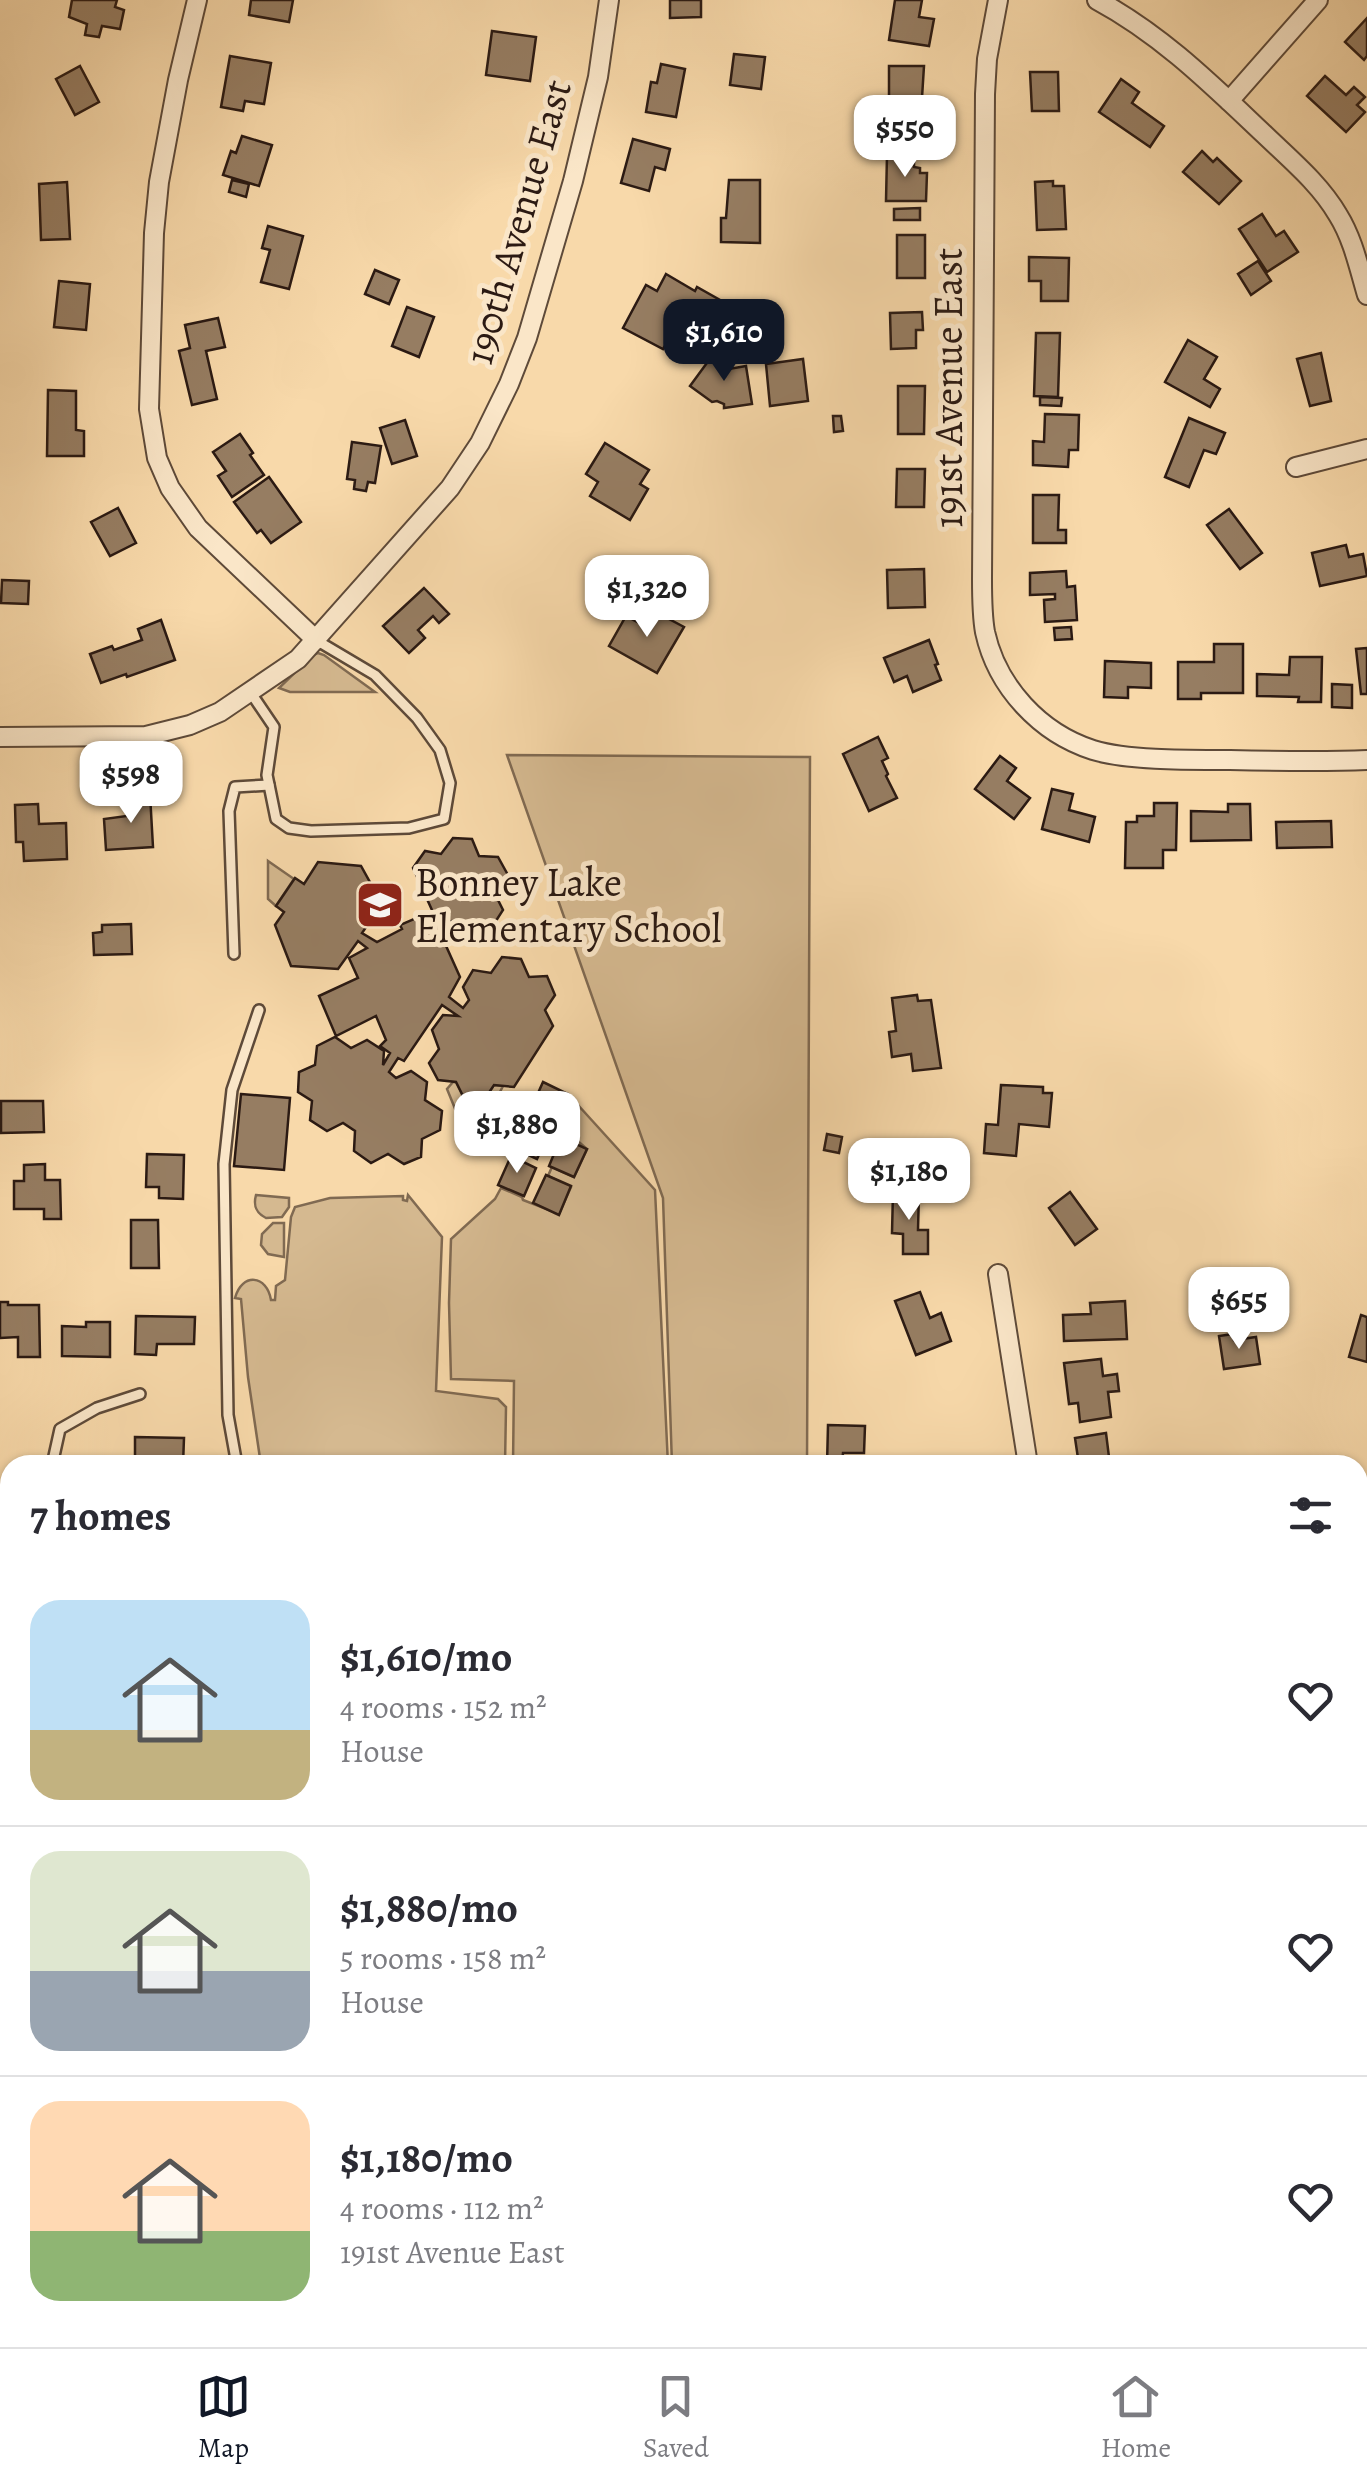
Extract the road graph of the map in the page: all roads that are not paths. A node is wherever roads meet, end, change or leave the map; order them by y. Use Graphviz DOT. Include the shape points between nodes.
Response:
graph roads {
  1 [pos="197,0"];
  2 [pos="609,0"];
  3 [pos="998,0"];
  4 [pos="1097,0"];
  5 [pos="1318,0"];
  6 [pos="1229,101"];
  7 [pos="1367,295"];
  8 [pos="1367,449"];
  9 [pos="1296,467"];
  10 [pos="316,640"];
  11 [pos="250,692"];
  12 [pos="0,737"];
  13 [pos="1367,760"];
  14 [pos="269,785"];
  15 [pos="234,954"];
  16 [pos="259,1010"];
  17 [pos="998,1274"];
  18 [pos="140,1394"];
  19 [pos="54,1455"];
  20 [pos="235,1455"];
  21 [pos="1026,1455"];
  1 -- 10 [label="street" via="167,131 154,234 148,410 153,442 188,516"];
  2 -- 10 [label="street, 190th Avenue East" via="573,182 509,384 450,488"];
  3 -- 13 [label="street, 191st Avenue East" via="985,94 983,619 1003,678 1054,733 1095,751 1192,760"];
  4 -- 6 [label="street" via="1192,65"];
  5 -- 6 [label="street"];
  6 -- 7 [label="street" via="1339,215"];
  8 -- 9 [label="street"];
  10 -- 11 [label="street, 190th Avenue East"];
  10 -- 14 [label="lane" via="375,674 440,750 450,783 444,819 409,828 290,828 276,818"];
  11 -- 12 [label="street, 190th Avenue East" via="190,725 146,736"];
  11 -- 14 [label="lane" via="274,726"];
  14 -- 15 [label="lane" via="235,787 228,811"];
  16 -- 20 [label="lane" via="232,1090 224,1164 228,1415"];
  17 -- 21 [label="street"];
  18 -- 19 [label="lane" via="60,1429"];
}
